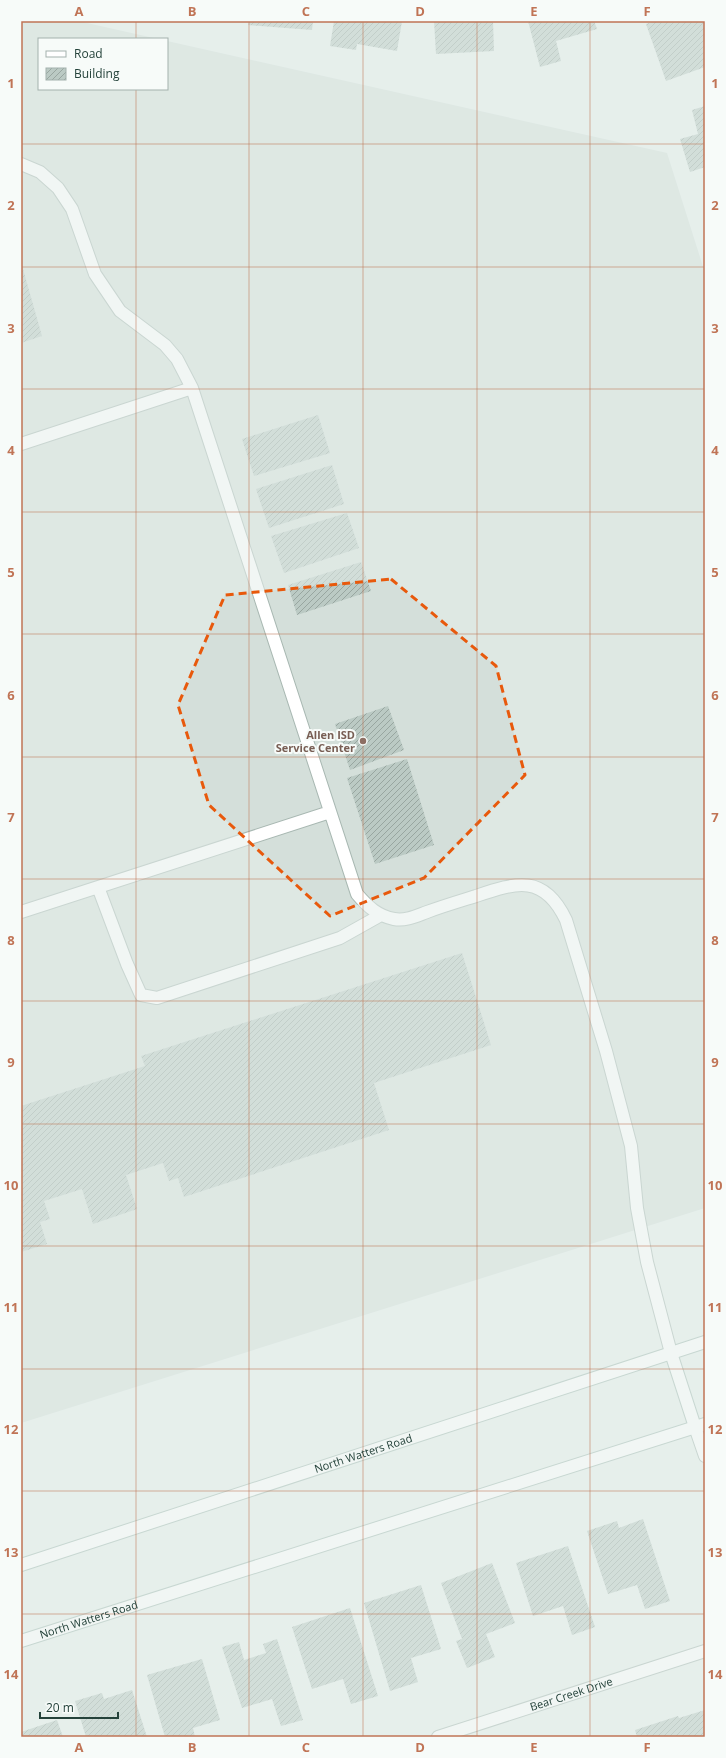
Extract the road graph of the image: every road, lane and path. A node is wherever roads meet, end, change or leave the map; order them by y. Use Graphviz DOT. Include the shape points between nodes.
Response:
graph roads {
  1 [pos="21,164"];
  2 [pos="192,388"];
  3 [pos="21,444"];
  4 [pos="330,812"];
  5 [pos="98,886"];
  6 [pos="21,912"];
  7 [pos="381,915"];
  8 [pos="705,1342"];
  9 [pos="671,1352"];
  10 [pos="700,1425"];
  11 [pos="705,1456"];
  12 [pos="21,1565"];
  13 [pos="21,1641"];
  14 [pos="705,1651"];
  15 [pos="438,1737"];
  1 -- 2 [label="main road" via="40,172 58,188 72,209 95,274 120,310 165,345 177,359"];
  2 -- 3 [label="main road"];
  2 -- 4 [label="main road"];
  4 -- 5 [label="main road"];
  4 -- 7 [label="main road" via="357,894"];
  5 -- 6 [label="main road"];
  5 -- 7 [label="main road" via="140,995 156,998 340,938"];
  7 -- 9 [label="main road" via="396,919 412,918 501,887 517,884 532,886 547,894 559,905 566,920 606,1052 631,1146 647,1262"];
  8 -- 9 [label="main road, North Watters Road"];
  9 -- 10 [label="main road"];
  9 -- 12 [label="main road, North Watters Road"];
  10 -- 11 [label="main road"];
  10 -- 13 [label="main road, North Watters Road"];
  14 -- 15 [label="main road, Bear Creek Drive"];
}
